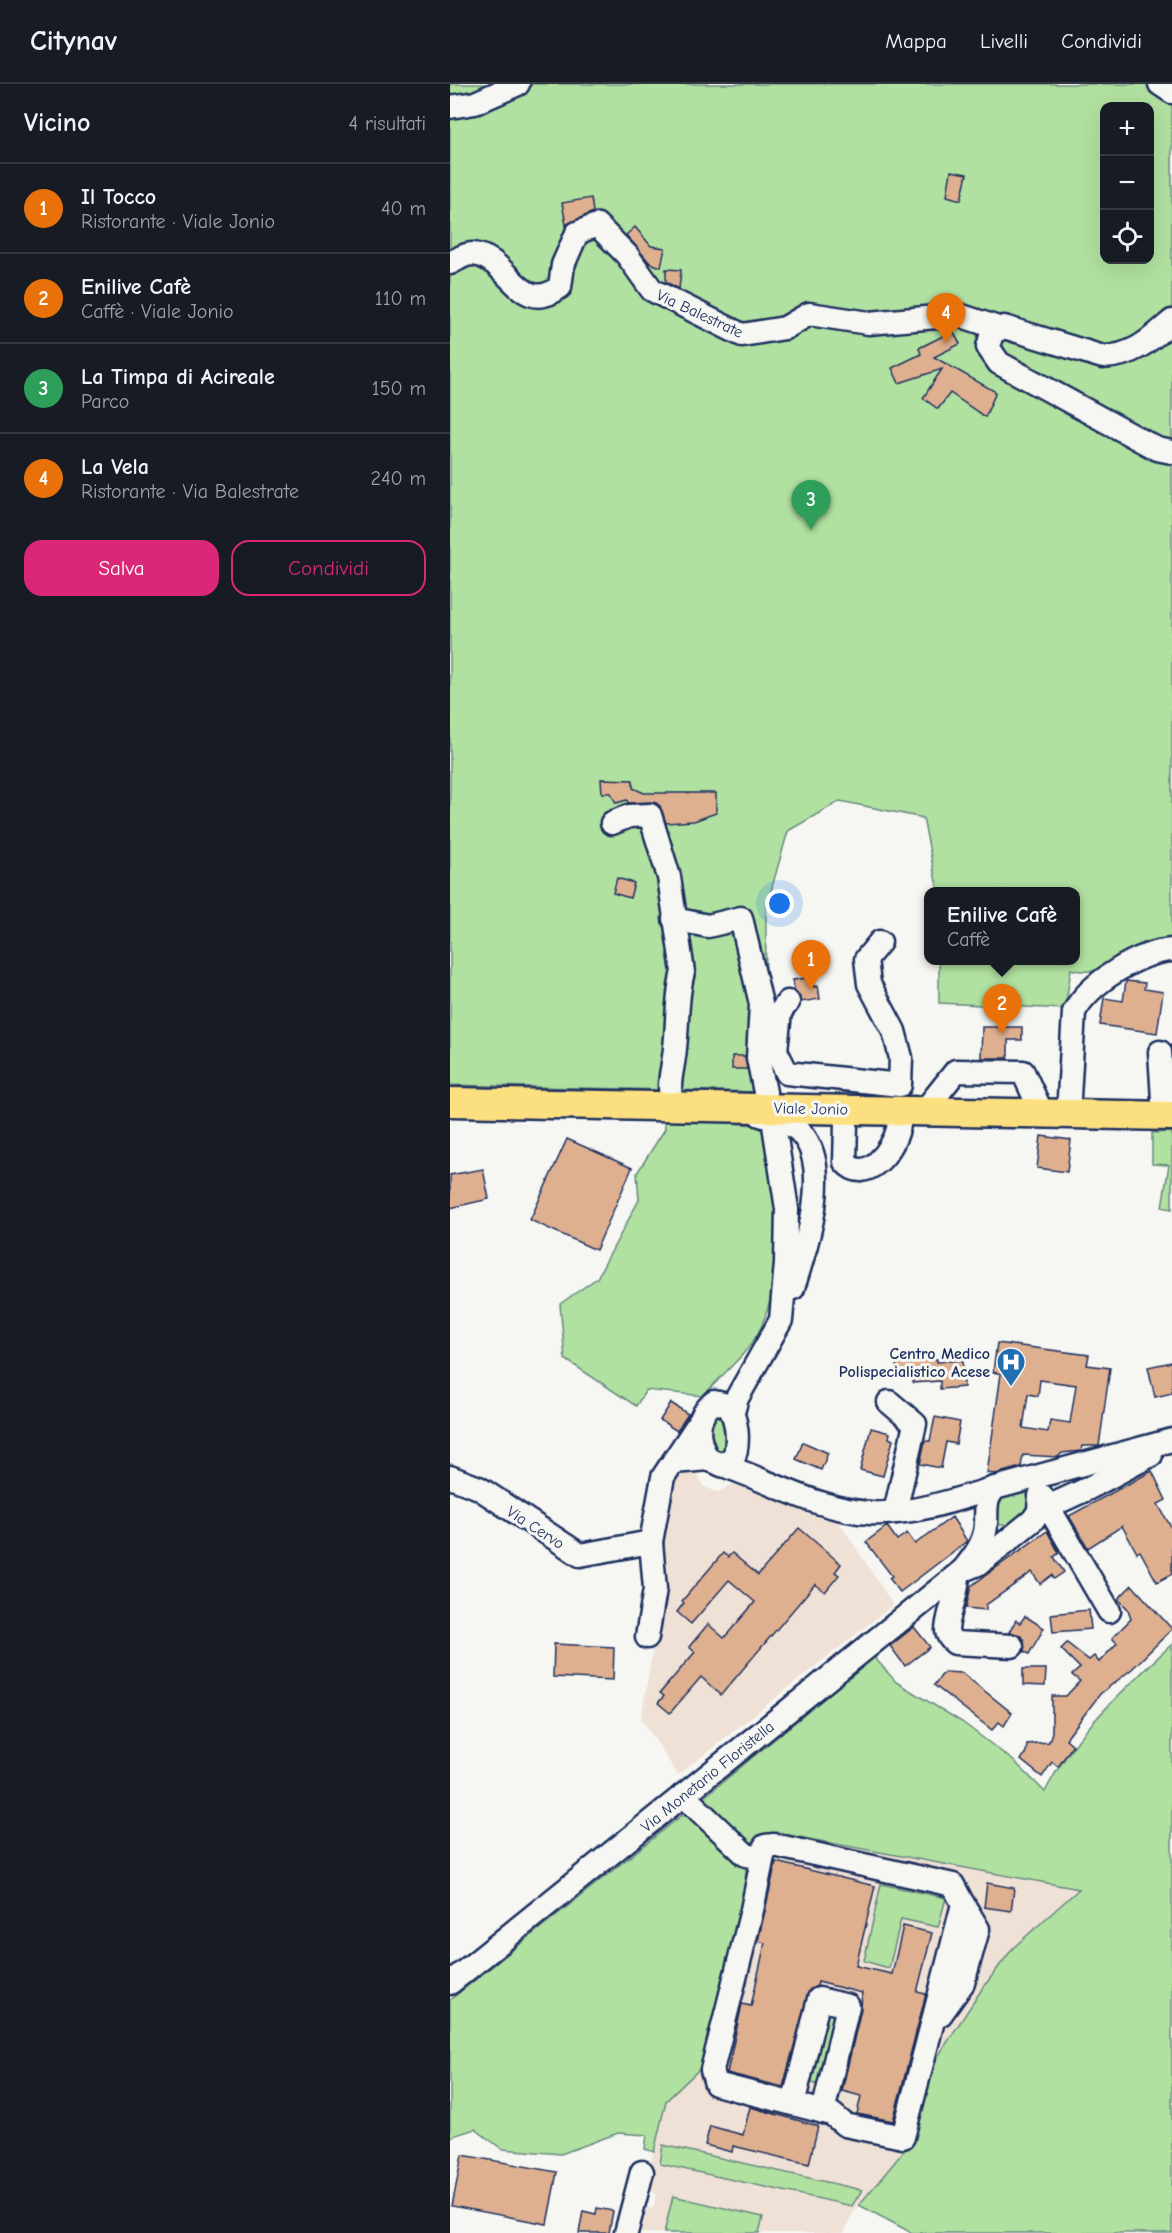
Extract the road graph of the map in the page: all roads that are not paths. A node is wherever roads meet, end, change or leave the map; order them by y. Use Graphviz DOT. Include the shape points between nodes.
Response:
graph roads {
  1 [pos="518,84"];
  2 [pos="1160,84"];
  3 [pos="1172,92"];
  4 [pos="450,107"];
  5 [pos="450,262"];
  6 [pos="1172,321"];
  7 [pos="998,328"];
  8 [pos="1172,452"];
  9 [pos="612,823"];
  10 [pos="674,919"];
  11 [pos="880,942"];
  12 [pos="1172,950"];
  13 [pos="788,1002"];
  14 [pos="1160,1052"];
  15 [pos="765,1092"];
  16 [pos="450,1102"];
  17 [pos="672,1105"];
  18 [pos="726,1106"];
  19 [pos="913,1110"];
  20 [pos="1055,1114"];
  21 [pos="1168,1116"];
  22 [pos="846,1124"];
  23 [pos="774,1125"];
  24 [pos="781,1320"];
  25 [pos="889,1402"];
  26 [pos="724,1407"];
  27 [pos="700,1421"];
  28 [pos="1172,1442"];
  29 [pos="738,1446"];
  30 [pos="674,1461"];
  31 [pos="715,1462"];
  32 [pos="450,1477"];
  33 [pos="765,1479"];
  34 [pos="995,1488"];
  35 [pos="1038,1498"];
  36 [pos="953,1501"];
  37 [pos="895,1512"];
  38 [pos="986,1519"];
  39 [pos="1023,1528"];
  40 [pos="651,1542"];
  41 [pos="961,1572"];
  42 [pos="1109,1611"];
  43 [pos="647,1637"];
  44 [pos="1012,1646"];
  45 [pos="683,1795"];
  46 [pos="762,1858"];
  47 [pos="450,1983"];
  48 [pos="793,2104"];
  49 [pos="823,2112"];
  50 [pos="642,2172"];
  51 [pos="626,2233"];
  1 -- 4 [label="street" via="475,103"];
  2 -- 3 [label="street"];
  5 -- 7 [label="street, Via Balestrate" via="471,254 478,256 499,268 525,292 539,297 549,295 560,287 563,265 577,233 597,225 627,255 652,290 742,335 785,328 809,314 852,321 959,315"];
  6 -- 7 [label="street, Via Balestrate" via="1134,352 1118,357 1103,357 1010,327"];
  7 -- 8 [label="street" via="988,347 999,363 1157,449"];
  9 -- 10 [label="street" via="629,816 650,815 669,877"];
  10 -- 15 [label="street" via="708,926 741,918 761,1004 758,1058"];
  10 -- 17 [label="street" via="683,972 668,1085"];
  11 -- 13 [label="street" via="866,959 869,984 894,1031 901,1058 900,1085 844,1087 787,1073 776,1051 780,1012"];
  12 -- 20 [label="street" via="1162,950 1127,965 1095,984 1079,1001"];
  14 -- 21 [label="street"];
  16 -- 17 [label="main road, Viale Jonio"];
  17 -- 18 [label="main road, Viale Jonio"];
  18 -- 19 [label="main road, Viale Jonio"];
  18 -- 24 [label="street" via="787,1123 801,1133 814,1155 817,1179 807,1242"];
  19 -- 20 [label="main road, Viale Jonio"];
  19 -- 20 [label="street" via="956,1071 1023,1072"];
  19 -- 22 [label="street" via="881,1160 868,1168 858,1170 844,1162"];
  20 -- 21 [label="main road, Viale Jonio"];
  23 -- 24 [label="street" via="787,1209"];
  24 -- 26 [label="street" via="752,1370"];
  25 -- 37 [label="street" via="915,1424"];
  26 -- 27 [label="street" via="704,1410"];
  26 -- 29 [label="street"];
  27 -- 30 [label="street"];
  27 -- 31 [label="street" via="701,1447"];
  28 -- 35 [label="street"];
  28 -- 35 [label="street"];
  29 -- 31 [label="street" via="734,1457"];
  29 -- 33 [label="street" via="746,1462"];
  30 -- 31 [label="street"];
  30 -- 40 [label="street" via="663,1477"];
  31 -- 33 [label="street"];
  32 -- 40 [label="street, Via Cervo" via="479,1488 580,1555"];
  33 -- 37 [label="street" via="840,1508"];
  34 -- 35 [label="street"];
  34 -- 36 [label="street"];
  34 -- 38 [label="street" via="984,1506"];
  35 -- 39 [label="street"];
  35 -- 42 [label="street" via="1085,1566"];
  36 -- 37 [label="street"];
  36 -- 38 [label="street"];
  38 -- 39 [label="street" via="998,1531"];
  38 -- 41 [label="street" via="982,1541"];
  39 -- 41 [label="street" via="980,1563"];
  40 -- 43 [label="street" via="655,1589"];
  41 -- 44 [label="street" via="947,1632 950,1639 955,1643"];
  41 -- 45 [label="street, Via Monetario Floristella"];
  45 -- 46 [label="street" via="746,1855"];
  45 -- 47 [label="street, Via Monetario Floristella"];
  46 -- 48 [label="street" via="712,2070 716,2084"];
  46 -- 49 [label="street" via="765,1846 774,1845 953,1885 963,1904 903,2138 845,2125"];
  48 -- 49 [label="street"];
  48 -- 49 [label="street" via="819,1999 848,2006"];
  50 -- 51 [label="street"];
}
